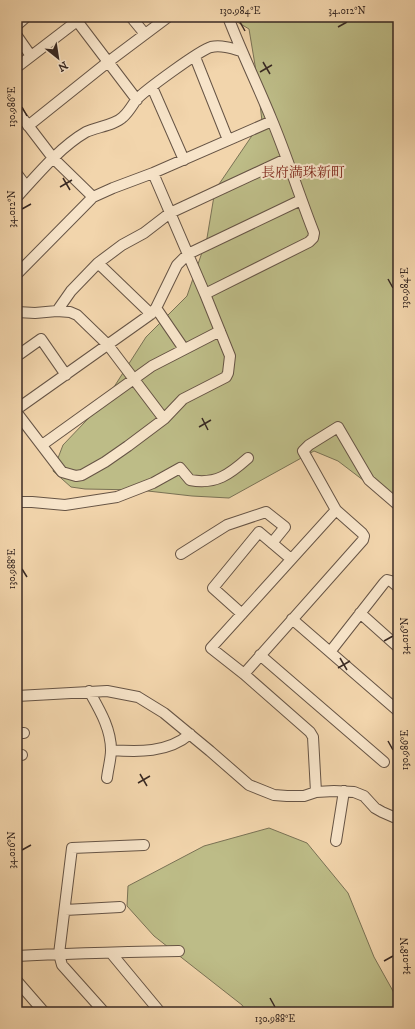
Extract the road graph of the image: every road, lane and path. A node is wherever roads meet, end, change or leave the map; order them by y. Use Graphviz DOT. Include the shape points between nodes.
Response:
graph roads {
  1 [pos="26,17"];
  2 [pos="131,17"];
  3 [pos="168,17"];
  4 [pos="228,17"];
  5 [pos="75,19"];
  6 [pos="17,25"];
  7 [pos="145,34"];
  8 [pos="17,36"];
  9 [pos="241,51"];
  10 [pos="31,56"];
  11 [pos="195,56"];
  12 [pos="108,62"];
  13 [pos="17,67"];
  14 [pos="152,87"];
  15 [pos="137,100"];
  16 [pos="17,111"];
  17 [pos="272,120"];
  18 [pos="28,126"];
  19 [pos="228,140"];
  20 [pos="54,158"];
  21 [pos="286,159"];
  22 [pos="184,160"];
  23 [pos="153,173"];
  24 [pos="17,174"];
  25 [pos="26,186"];
  26 [pos="17,196"];
  27 [pos="93,196"];
  28 [pos="301,200"];
  29 [pos="170,213"];
  30 [pos="188,254"];
  31 [pos="98,263"];
  32 [pos="17,274"];
  33 [pos="205,294"];
  34 [pos="57,311"];
  35 [pos="154,311"];
  36 [pos="17,312"];
  37 [pos="220,331"];
  38 [pos="108,345"];
  39 [pos="184,349"];
  40 [pos="17,356"];
  41 [pos="66,375"];
  42 [pos="134,380"];
  43 [pos="17,409"];
  44 [pos="17,412"];
  45 [pos="164,419"];
  46 [pos="42,445"];
  47 [pos="248,458"];
  48 [pos="17,502"];
  49 [pos="398,504"];
  50 [pos="336,510"];
  51 [pos="272,543"];
  52 [pos="181,554"];
  53 [pos="291,560"];
  54 [pos="398,587"];
  55 [pos="360,613"];
  56 [pos="242,614"];
  57 [pos="292,619"];
  58 [pos="398,647"];
  59 [pos="330,652"];
  60 [pos="260,655"];
  61 [pos="244,674"];
  62 [pos="89,691"];
  63 [pos="17,696"];
  64 [pos="398,711"];
  65 [pos="190,734"];
  66 [pos="111,750"];
  67 [pos="384,762"];
  68 [pos="107,778"];
  69 [pos="344,791"];
  70 [pos="316,792"];
  71 [pos="398,819"];
  72 [pos="336,841"];
  73 [pos="144,845"];
  74 [pos="120,907"];
  75 [pos="66,910"];
  76 [pos="179,951"];
  77 [pos="111,953"];
  78 [pos="60,954"];
  79 [pos="17,956"];
  80 [pos="17,981"];
  81 [pos="42,1011"];
  82 [pos="104,1012"];
  83 [pos="160,1012"];
  1 -- 6 [label="street"];
  2 -- 7 [label="street"];
  3 -- 7 [label="street"];
  4 -- 9 [label="street"];
  5 -- 10 [label="street"];
  5 -- 12 [label="street"];
  7 -- 12 [label="street"];
  8 -- 10 [label="street"];
  9 -- 11 [label="street" via="224,46 210,48"];
  9 -- 17 [label="street"];
  10 -- 13 [label="street"];
  11 -- 14 [label="street"];
  11 -- 19 [label="street"];
  12 -- 15 [label="street"];
  12 -- 18 [label="street"];
  14 -- 15 [label="street"];
  14 -- 22 [label="street"];
  15 -- 20 [label="street" via="123,118 86,132"];
  16 -- 18 [label="street"];
  17 -- 19 [label="street"];
  17 -- 21 [label="street"];
  18 -- 20 [label="street"];
  19 -- 22 [label="street"];
  20 -- 25 [label="street"];
  20 -- 27 [label="street"];
  21 -- 28 [label="street"];
  21 -- 29 [label="street"];
  22 -- 23 [label="street"];
  23 -- 27 [label="street"];
  23 -- 29 [label="street"];
  24 -- 25 [label="street"];
  25 -- 26 [label="street"];
  27 -- 32 [label="street"];
  28 -- 30 [label="street"];
  28 -- 33 [label="street" via="314,233 309,242"];
  29 -- 30 [label="street"];
  29 -- 31 [label="street"];
  30 -- 33 [label="street"];
  30 -- 35 [label="street" via="177,265"];
  31 -- 34 [label="street" via="71,291"];
  31 -- 35 [label="street"];
  33 -- 37 [label="street"];
  34 -- 36 [label="street"];
  34 -- 38 [label="street" via="77,315"];
  35 -- 38 [label="street"];
  35 -- 39 [label="street"];
  37 -- 39 [label="street"];
  37 -- 45 [label="street" via="230,356 226,377 183,399"];
  38 -- 41 [label="street"];
  38 -- 42 [label="street"];
  39 -- 42 [label="street" via="162,360"];
  40 -- 41 [label="street" via="40,339"];
  41 -- 43 [label="street"];
  42 -- 45 [label="street"];
  42 -- 46 [label="street"];
  44 -- 46 [label="street"];
  45 -- 46 [label="street" via="82,475 62,472"];
  47 -- 48 [label="street" via="226,476 214,480 190,480 180,468 153,483 117,497 65,505"];
  49 -- 50 [label="street" via="369,480 338,427 303,451"];
  50 -- 53 [label="street"];
  50 -- 57 [label="street" via="362,533 363,540"];
  51 -- 52 [label="street" via="285,527 266,512 227,524"];
  51 -- 53 [label="street"];
  51 -- 56 [label="street" via="259,532 213,588"];
  53 -- 56 [label="street"];
  54 -- 55 [label="street" via="387,580"];
  55 -- 58 [label="street"];
  55 -- 59 [label="street"];
  56 -- 61 [label="street" via="211,648"];
  57 -- 59 [label="street"];
  57 -- 60 [label="street"];
  59 -- 64 [label="street"];
  60 -- 61 [label="street"];
  60 -- 67 [label="street"];
  61 -- 70 [label="street" via="310,732 313,737"];
  62 -- 63 [label="street"];
  62 -- 65 [label="street" via="107,691 138,697 164,713"];
  62 -- 66 [label="street" via="103,716"];
  65 -- 66 [label="street" via="169,746 133,752"];
  65 -- 70 [label="street" via="249,786 280,796 304,796"];
  66 -- 68 [label="street"];
  69 -- 70 [label="street"];
  69 -- 71 [label="street" via="364,796 375,808"];
  69 -- 72 [label="street"];
  73 -- 75 [label="street" via="72,848"];
  74 -- 75 [label="street"];
  75 -- 78 [label="street"];
  76 -- 77 [label="street"];
  77 -- 78 [label="street"];
  77 -- 83 [label="street"];
  78 -- 79 [label="street"];
  78 -- 82 [label="street" via="62,965"];
  80 -- 81 [label="street"];
}
